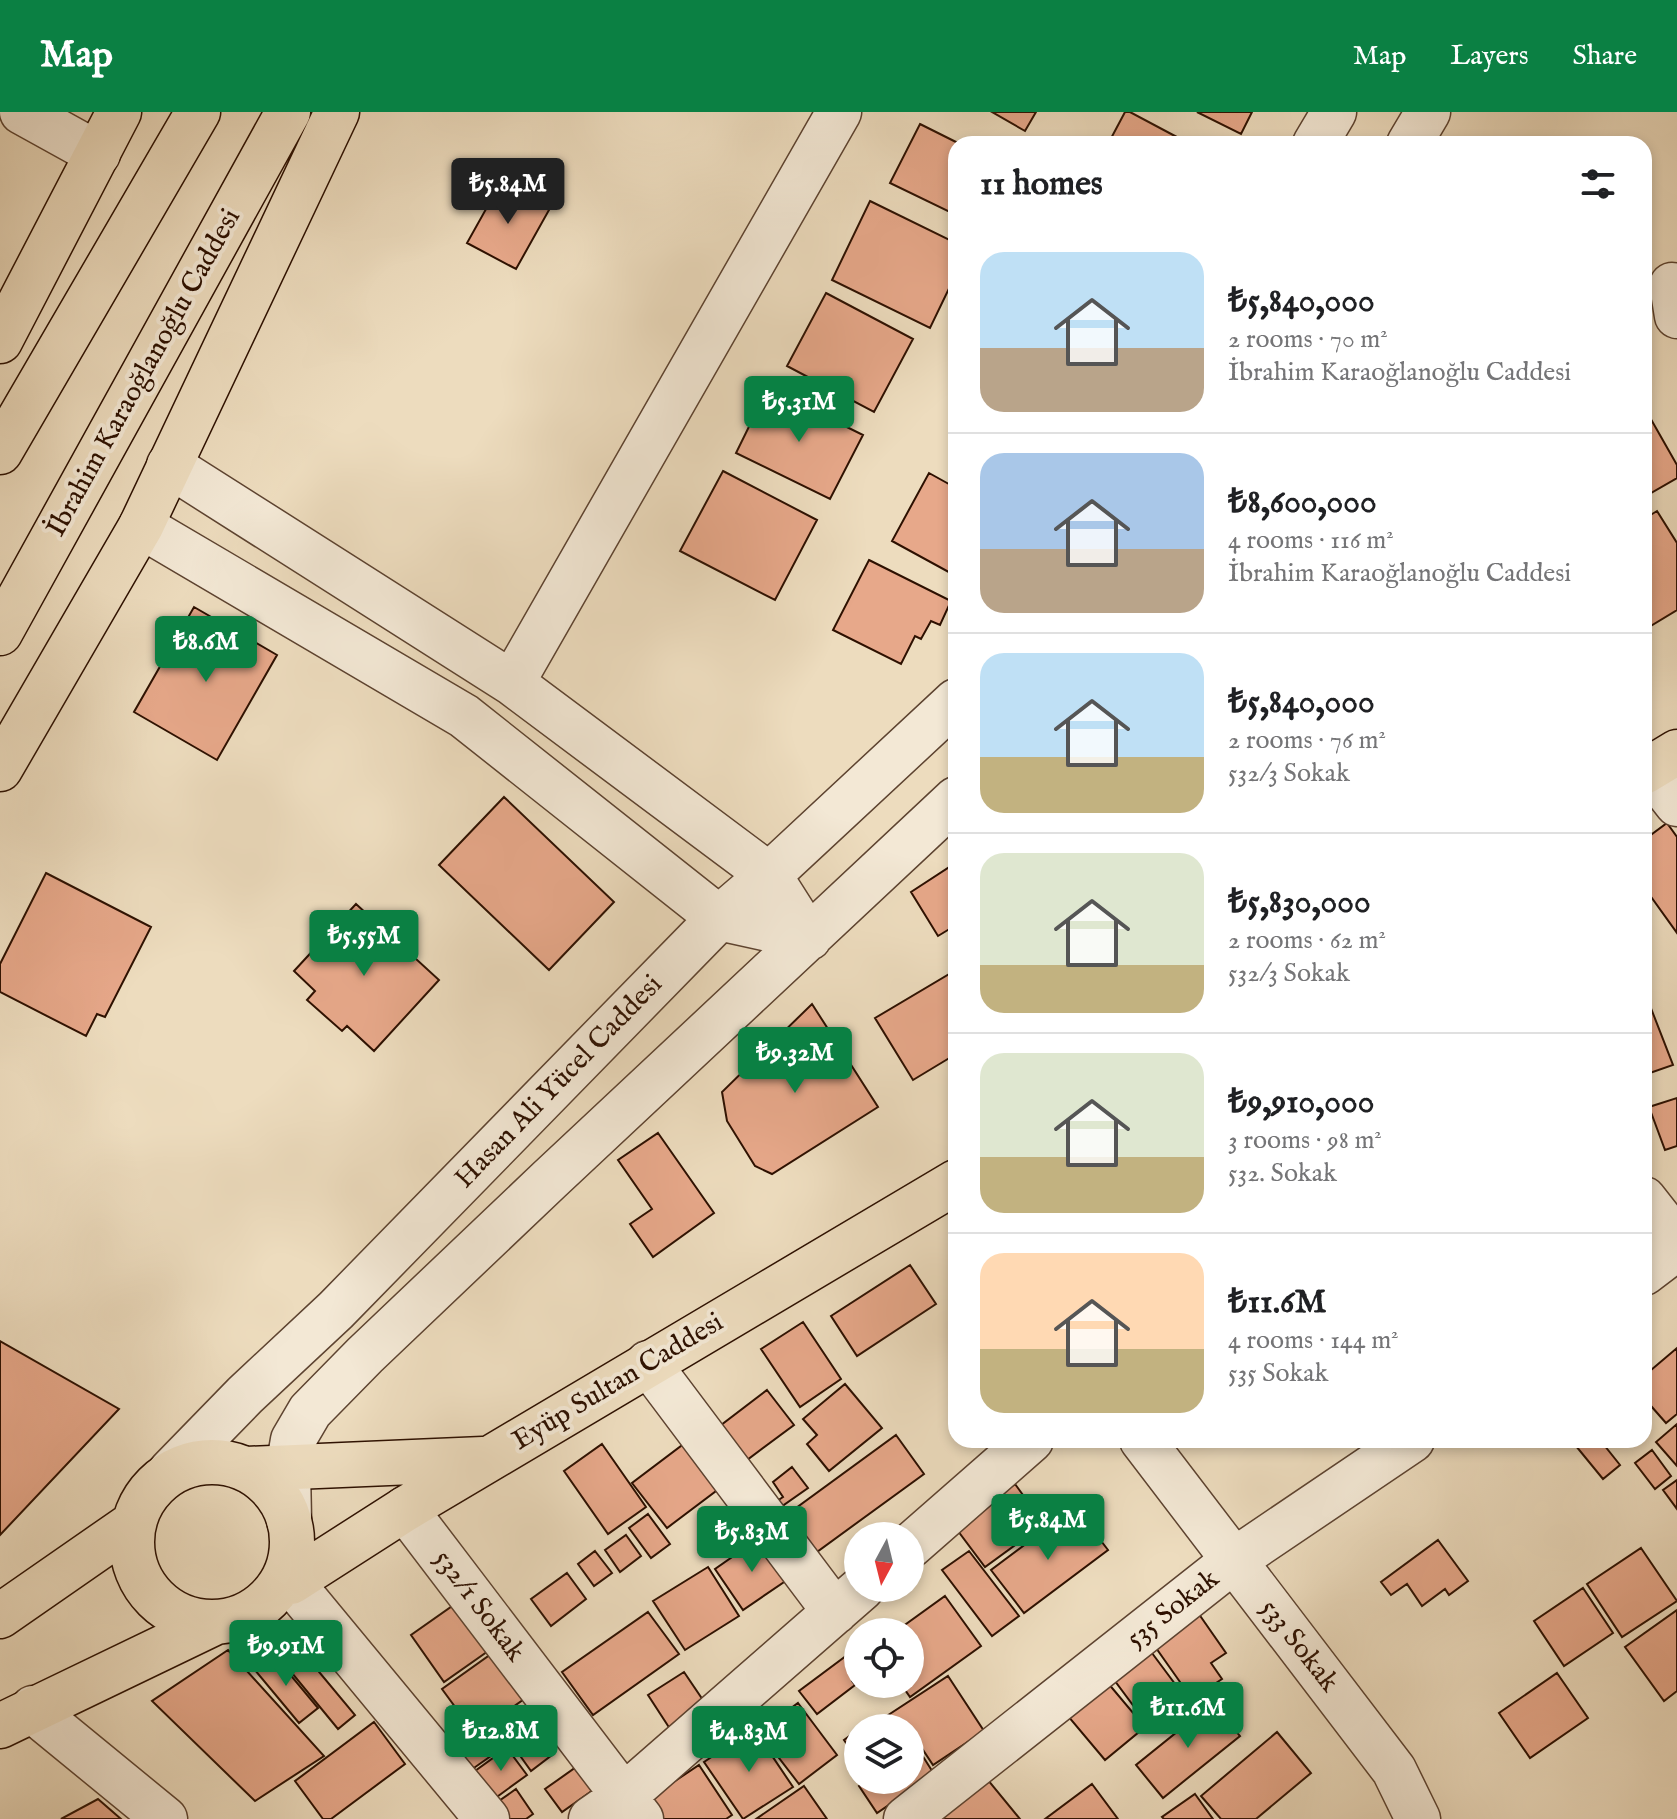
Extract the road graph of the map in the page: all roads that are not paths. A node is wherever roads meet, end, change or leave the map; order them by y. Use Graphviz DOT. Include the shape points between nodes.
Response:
graph roads {
  1 [pos="22,112"];
  2 [pos="119,112"];
  3 [pos="198,112"];
  4 [pos="288,112"];
  5 [pos="337,112"];
  6 [pos="839,112"];
  7 [pos="1334,112"];
  8 [pos="1428,112"];
  9 [pos="1320,136"];
  10 [pos="1414,136"];
  11 [pos="98,154"];
  12 [pos="0,341"];
  13 [pos="0,452"];
  14 [pos="169,465"];
  15 [pos="141,526"];
  16 [pos="0,633"];
  17 [pos="512,683"];
  18 [pos="948,708"];
  19 [pos="1653,763"];
  20 [pos="0,769"];
  21 [pos="1677,804"];
  22 [pos="948,807"];
  23 [pos="769,875"];
  24 [pos="719,918"];
  25 [pos="809,938"];
  26 [pos="948,1190"];
  27 [pos="1652,1209"];
  28 [pos="1677,1241"];
  29 [pos="1677,1248"];
  30 [pos="1652,1267"];
  31 [pos="648,1363"];
  32 [pos="1022,1448"];
  33 [pos="1148,1448"];
  34 [pos="1400,1448"];
  35 [pos="490,1459"];
  36 [pos="268,1469"];
  37 [pos="170,1472"];
  38 [pos="405,1509"];
  39 [pos="289,1520"];
  40 [pos="134,1523"];
  41 [pos="924,1534"];
  42 [pos="1233,1561"];
  43 [pos="286,1582"];
  44 [pos="844,1595"];
  45 [pos="846,1602"];
  46 [pos="0,1616"];
  47 [pos="216,1622"];
  48 [pos="17,1717"];
  49 [pos="619,1811"];
  50 [pos="165,1819"];
  51 [pos="487,1819"];
  52 [pos="906,1819"];
  53 [pos="1418,1819"];
  1 -- 11 [label="street"];
  2 -- 11 [label="main road"];
  3 -- 13 [label="main road"];
  4 -- 16 [label="main road, İbrahim Karaoğlanoğlu Caddesi"];
  5 -- 14 [label="main road"];
  6 -- 17 [label="street"];
  7 -- 9 [label="street"];
  8 -- 10 [label="street"];
  11 -- 12 [label="main road"];
  14 -- 15 [label="main road"];
  14 -- 17 [label="street"];
  15 -- 20 [label="main road"];
  15 -- 24 [label="street" via="464,716"];
  17 -- 23 [label="street"];
  18 -- 23 [label="street, Hasan Ali Yücel Caddesi"];
  19 -- 21 [label="street"];
  22 -- 25 [label="street"];
  23 -- 24 [label="street, Hasan Ali Yücel Caddesi"];
  23 -- 25 [label="street"];
  24 -- 25 [label="street"];
  24 -- 37 [label="street, Hasan Ali Yücel Caddesi"];
  25 -- 36 [label="street" via="365,1355 310,1411"];
  26 -- 31 [label="main road, Eyüp Sultan Caddesi"];
  27 -- 28 [label="street"];
  29 -- 30 [label="street"];
  31 -- 35 [label="main road, Eyüp Sultan Caddesi"];
  31 -- 44 [label="street"];
  32 -- 41 [label="street"];
  33 -- 42 [label="street, 533 Sokak"];
  34 -- 42 [label="street, 535 Sokak"];
  35 -- 36 [label="main road"];
  35 -- 38 [label="main road, Eyüp Sultan Caddesi"];
  36 -- 37 [label="main road" via="221,1461"];
  36 -- 39 [label="street"];
  37 -- 40 [label="main road" via="149,1490"];
  38 -- 43 [label="main road, Eyüp Sultan Caddesi"];
  38 -- 49 [label="street, 532/1 Sokak"];
  39 -- 43 [label="main road"];
  40 -- 46 [label="main road"];
  40 -- 47 [label="main road" via="134,1566 146,1589 165,1608 189,1620"];
  42 -- 52 [label="street, 535 Sokak"];
  42 -- 53 [label="street, 533 Sokak" via="1394,1770"];
  43 -- 47 [label="main road" via="242,1617"];
  43 -- 51 [label="street"];
  45 -- 49 [label="street"];
  47 -- 48 [label="main road"];
  48 -- 50 [label="street" via="43,1719"];
}
